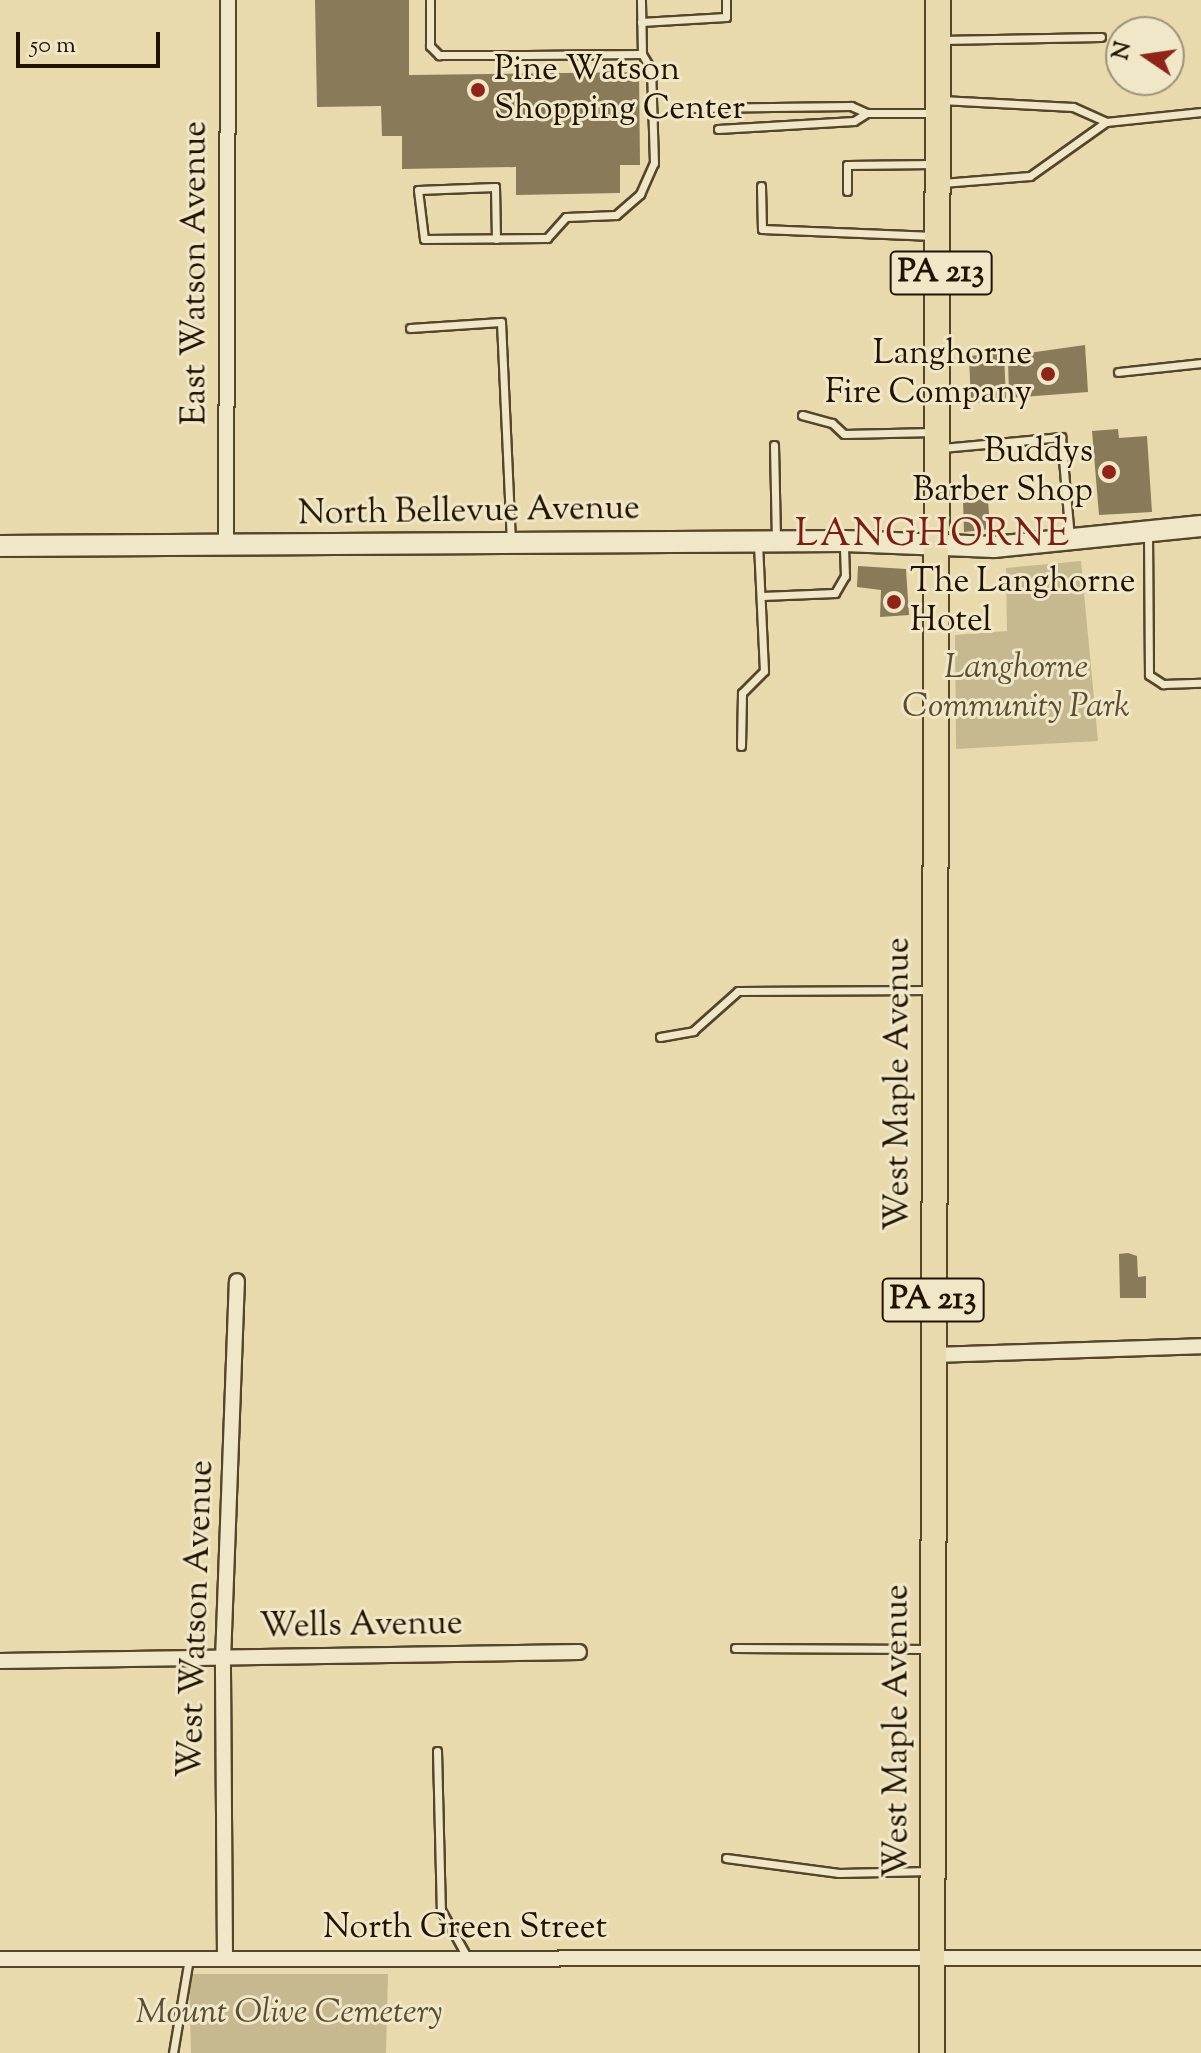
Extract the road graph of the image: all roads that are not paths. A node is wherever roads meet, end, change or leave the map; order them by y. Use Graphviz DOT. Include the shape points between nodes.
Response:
graph roads {
  1 [pos="228,0"];
  2 [pos="430,0"];
  3 [pos="641,0"];
  4 [pos="726,0"];
  5 [pos="938,0"];
  6 [pos="641,22"];
  7 [pos="1101,37"];
  8 [pos="939,40"];
  9 [pos="642,54"];
  10 [pos="939,106"];
  11 [pos="695,108"];
  12 [pos="1201,112"];
  13 [pos="867,113"];
  14 [pos="1106,122"];
  15 [pos="718,129"];
  16 [pos="940,173"];
  17 [pos="761,186"];
  18 [pos="847,191"];
  19 [pos="940,236"];
  20 [pos="496,239"];
  21 [pos="410,328"];
  22 [pos="1201,363"];
  23 [pos="1118,372"];
  24 [pos="802,415"];
  25 [pos="940,440"];
  26 [pos="774,445"];
  27 [pos="1201,526"];
  28 [pos="1148,531"];
  29 [pos="1070,539"];
  30 [pos="767,541"];
  31 [pos="844,541"];
  32 [pos="511,542"];
  33 [pos="0,546"];
  34 [pos="938,546"];
  35 [pos="226,547"];
  36 [pos="762,596"];
  37 [pos="1201,683"];
  38 [pos="741,746"];
  39 [pos="933,990"];
  40 [pos="660,1037"];
  41 [pos="237,1281"];
  42 [pos="1201,1346"];
  43 [pos="933,1355"];
  44 [pos="735,1648"];
  45 [pos="934,1649"];
  46 [pos="579,1652"];
  47 [pos="223,1660"];
  48 [pos="0,1661"];
  49 [pos="437,1751"];
  50 [pos="726,1858"];
  51 [pos="931,1871"];
  52 [pos="931,1957"];
  53 [pos="189,1958"];
  54 [pos="225,1958"];
  55 [pos="1201,1958"];
  56 [pos="0,1959"];
  57 [pos="468,1959"];
  58 [pos="173,2053"];
  59 [pos="932,2053"];
  1 -- 35 [label="street, East Watson Avenue"];
  2 -- 9 [label="lane" via="430,46 439,55"];
  3 -- 6 [label="lane"];
  4 -- 6 [label="lane" via="726,17"];
  5 -- 8 [label="main road, PA 213"];
  6 -- 9 [label="lane"];
  7 -- 8 [label="lane"];
  8 -- 10 [label="main road, PA 213"];
  9 -- 20 [label="lane" via="651,69 654,163 640,194 616,215 566,217 547,238"];
  10 -- 13 [label="lane"];
  10 -- 14 [label="lane" via="1073,107"];
  10 -- 16 [label="main road, PA 213"];
  11 -- 13 [label="lane" via="851,106"];
  12 -- 14 [label="lane"];
  13 -- 15 [label="lane" via="854,121"];
  14 -- 16 [label="lane" via="1030,176"];
  16 -- 18 [label="lane" via="847,165"];
  16 -- 19 [label="main road, PA 213"];
  17 -- 19 [label="lane" via="762,229"];
  19 -- 25 [label="main road, PA 213"];
  20 -- 20 [label="lane" via="424,239 418,190 495,187"];
  21 -- 32 [label="lane" via="501,322"];
  22 -- 23 [label="lane"];
  24 -- 25 [label="lane" via="832,423 844,434"];
  25 -- 29 [label="lane" via="1061,437"];
  25 -- 34 [label="main road, PA 213"];
  26 -- 30 [label="lane"];
  27 -- 28 [label="street, North Bellevue Avenue"];
  28 -- 29 [label="street, North Bellevue Avenue"];
  28 -- 37 [label="lane" via="1149,675 1163,684"];
  29 -- 34 [label="street, North Bellevue Avenue"];
  30 -- 31 [label="street, North Bellevue Avenue"];
  30 -- 32 [label="street, North Bellevue Avenue"];
  30 -- 36 [label="lane"];
  31 -- 34 [label="street, North Bellevue Avenue"];
  31 -- 36 [label="lane" via="845,576 835,593"];
  32 -- 35 [label="street, North Bellevue Avenue"];
  33 -- 35 [label="street, North Bellevue Avenue"];
  34 -- 39 [label="main road, West Maple Avenue / PA 213"];
  36 -- 38 [label="lane" via="764,671 742,693"];
  39 -- 40 [label="lane" via="738,991 693,1031"];
  39 -- 43 [label="main road, West Maple Avenue / PA 213"];
  41 -- 47 [label="street, West Watson Avenue"];
  42 -- 43 [label="street"];
  43 -- 45 [label="main road, West Maple Avenue / PA 213"];
  44 -- 45 [label="lane"];
  45 -- 51 [label="main road, West Maple Avenue / PA 213"];
  46 -- 47 [label="street, Wells Avenue"];
  47 -- 48 [label="street, Wells Avenue"];
  47 -- 54 [label="street, West Watson Avenue"];
  49 -- 57 [label="lane" via="441,1910"];
  50 -- 51 [label="lane" via="839,1873"];
  51 -- 52 [label="main road, West Maple Avenue / PA 213"];
  52 -- 55 [label="street, North Green Street"];
  52 -- 57 [label="street, North Green Street"];
  52 -- 59 [label="main road, West Maple Avenue / PA 213"];
  53 -- 54 [label="street, North Green Street"];
  53 -- 56 [label="street, North Green Street"];
  53 -- 58 [label="lane"];
  54 -- 57 [label="street, North Green Street"];
}
